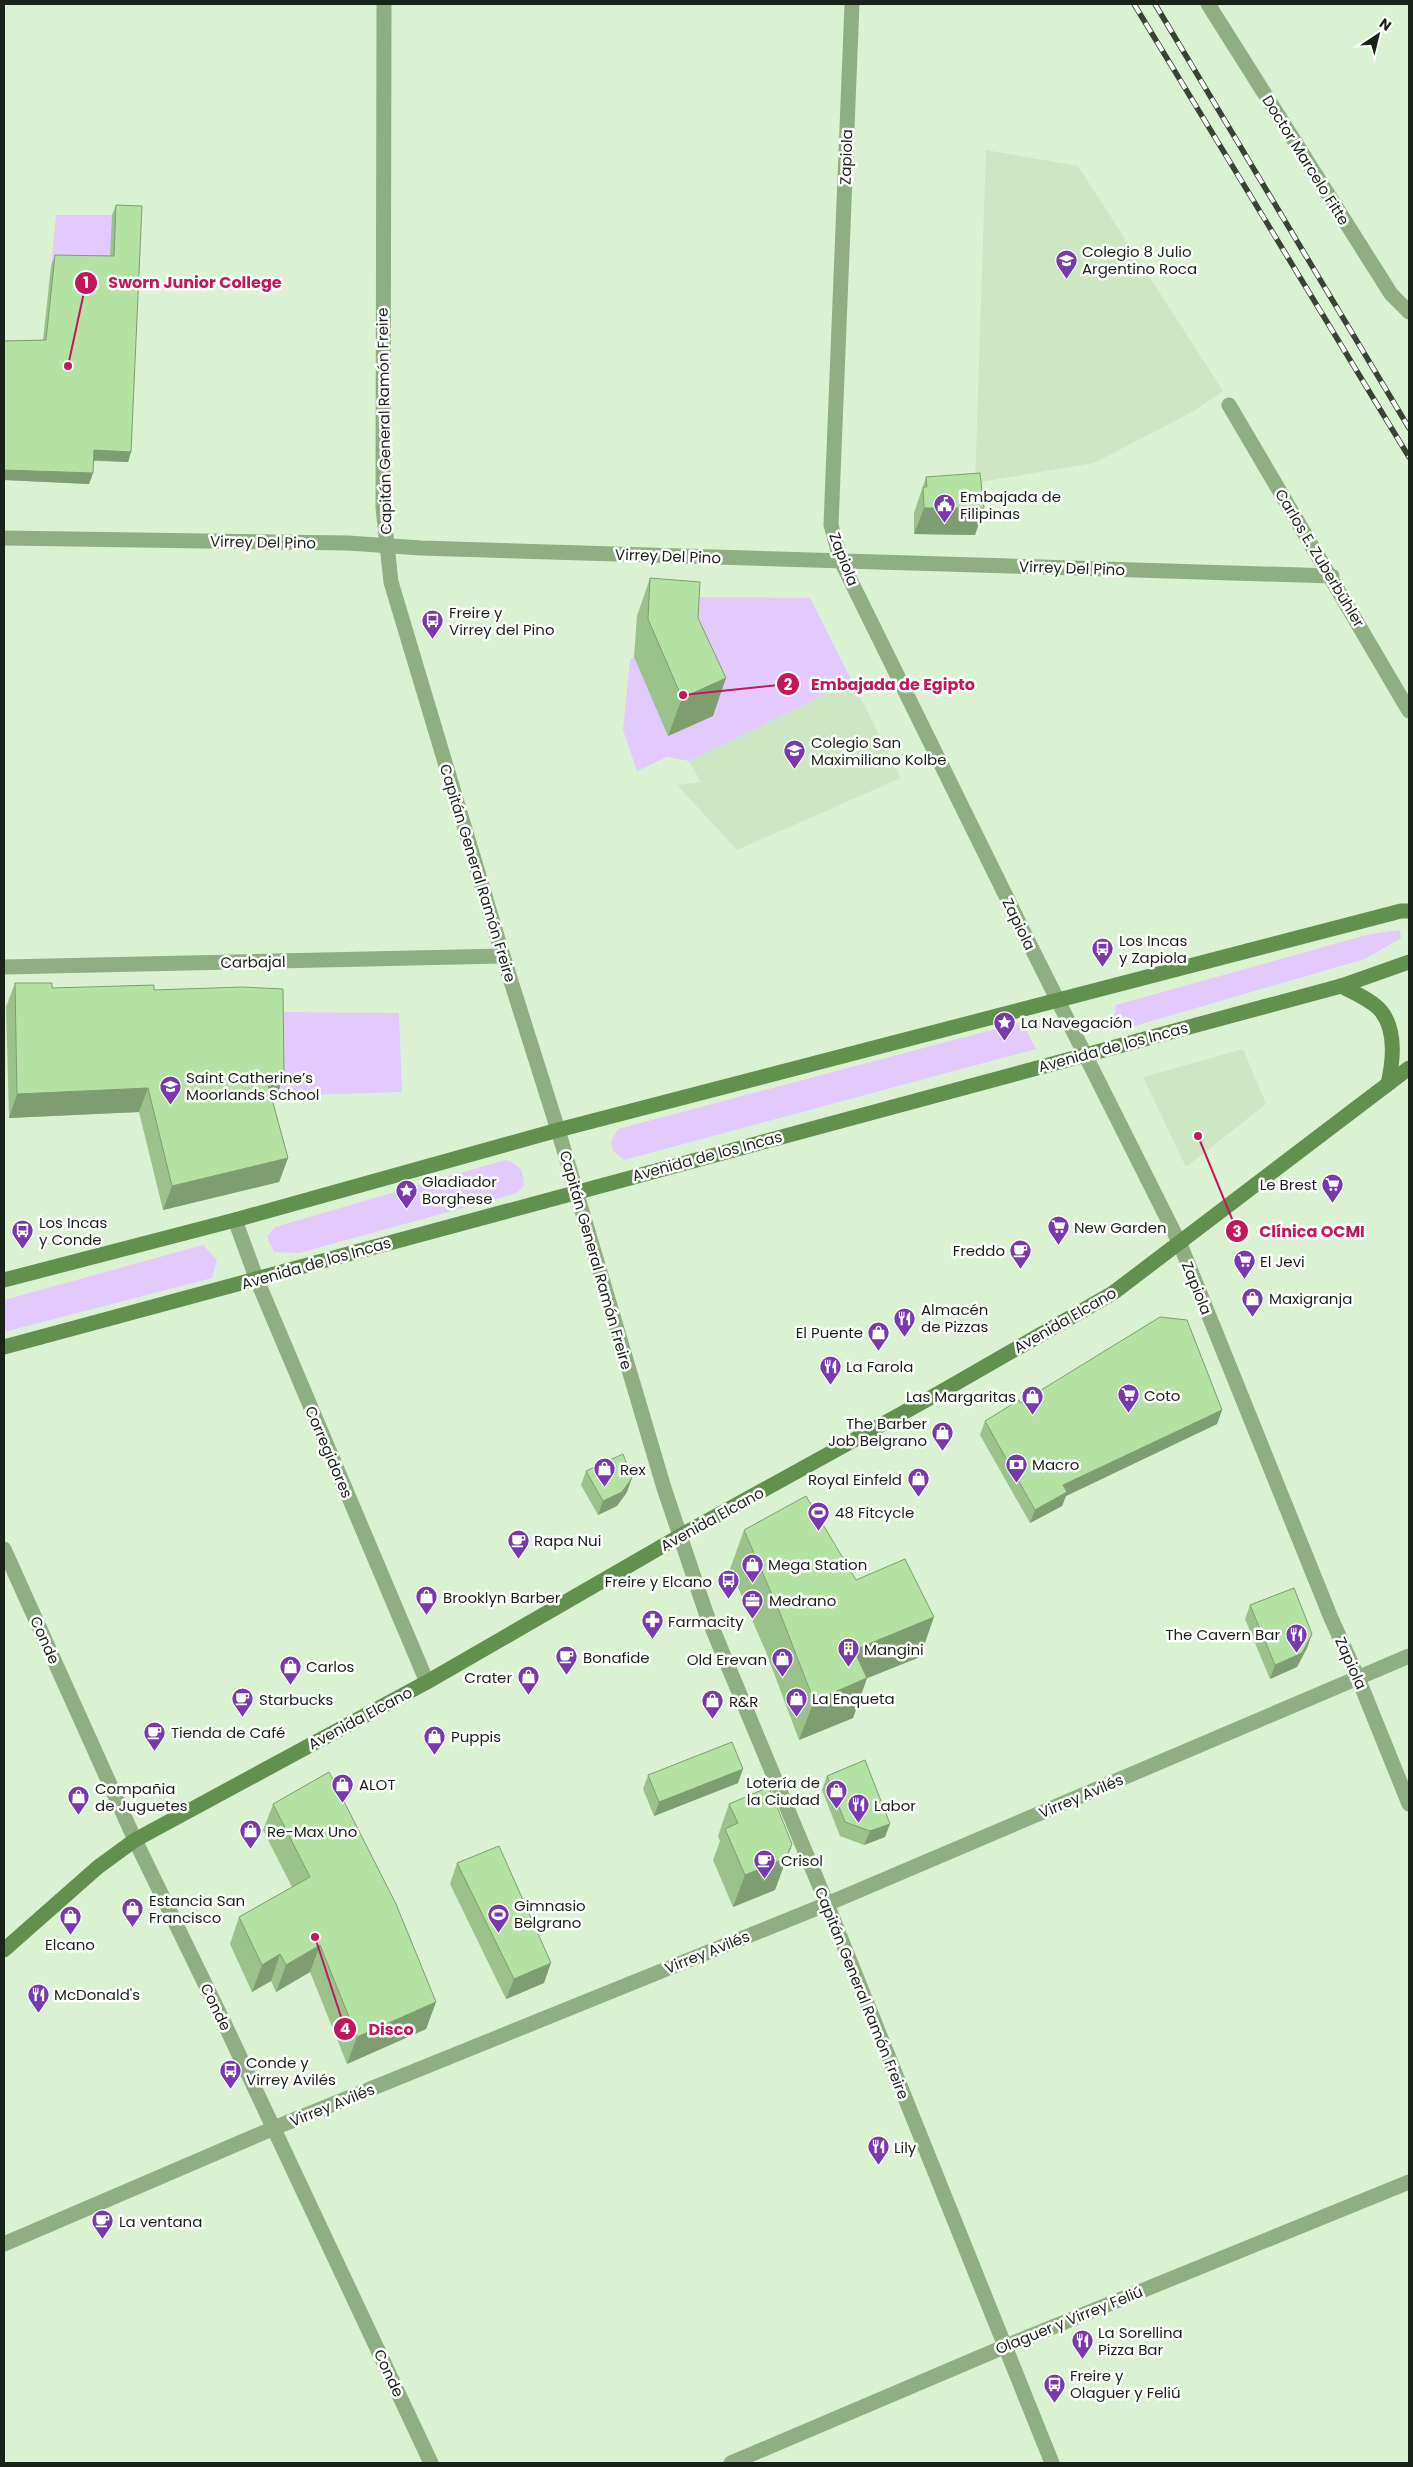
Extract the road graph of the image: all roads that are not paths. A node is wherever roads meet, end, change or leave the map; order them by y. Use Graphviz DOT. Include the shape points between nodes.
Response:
graph roads {
  1 [pos="384,4"];
  2 [pos="852,4"];
  3 [pos="1208,4"];
  4 [pos="1409,312"];
  5 [pos="1229,405"];
  6 [pos="4,538"];
  7 [pos="386,545"];
  8 [pos="841,561"];
  9 [pos="1332,576"];
  10 [pos="1409,711"];
  11 [pos="1409,911"];
  12 [pos="503,956"];
  13 [pos="1409,962"];
  14 [pos="4,967"];
  15 [pos="1341,986"];
  16 [pos="1057,1000"];
  17 [pos="1084,1055"];
  18 [pos="1409,1068"];
  19 [pos="1388,1084"];
  20 [pos="558,1130"];
  21 [pos="575,1192"];
  22 [pos="235,1220"];
  23 [pos="1180,1244"];
  24 [pos="4,1280"];
  25 [pos="256,1280"];
  26 [pos="4,1348"];
  27 [pos="680,1536"];
  28 [pos="4,1549"];
  29 [pos="1409,1656"];
  30 [pos="1358,1678"];
  31 [pos="427,1682"];
  32 [pos="1409,1804"];
  33 [pos="135,1840"];
  34 [pos="826,1904"];
  35 [pos="4,1950"];
  36 [pos="274,2128"];
  37 [pos="1409,2182"];
  38 [pos="4,2244"];
  39 [pos="1006,2346"];
  40 [pos="431,2463"];
  41 [pos="731,2463"];
  42 [pos="1052,2463"];
  1 -- 7 [label="street, Capitán General Ramón Freire" via="383,506"];
  2 -- 8 [label="street, Zapiola" via="831,525"];
  3 -- 4 [label="street, Doctor Marcelo Fitte" via="1391,294"];
  5 -- 9 [label="street, Carlos E. Zuberbühler"];
  6 -- 7 [label="street, Virrey Del Pino"];
  7 -- 8 [label="street, Virrey Del Pino"];
  7 -- 12 [label="street, Capitán General Ramón Freire" via="391,582"];
  8 -- 9 [label="street, Virrey Del Pino"];
  8 -- 16 [label="street, Zapiola"];
  9 -- 10 [label="street, Carlos E. Zuberbühler"];
  11 -- 16 [label="main road"];
  12 -- 14 [label="street, Carbajal"];
  12 -- 20 [label="street, Capitán General Ramón Freire"];
  13 -- 15 [label="main road, Avenida de los Incas"];
  15 -- 17 [label="main road, Avenida de los Incas"];
  15 -- 19 [label="main road" via="1369,1001 1381,1012 1390,1033 1393,1059"];
  16 -- 17 [label="street, Zapiola"];
  16 -- 20 [label="main road"];
  17 -- 21 [label="main road, Avenida de los Incas"];
  17 -- 23 [label="street, Zapiola"];
  18 -- 19 [label="main road, Avenida Elcano"];
  19 -- 23 [label="main road, Avenida Elcano"];
  20 -- 21 [label="street, Capitán General Ramón Freire"];
  20 -- 22 [label="main road"];
  21 -- 25 [label="main road, Avenida de los Incas"];
  21 -- 27 [label="street, Capitán General Ramón Freire"];
  22 -- 24 [label="main road"];
  22 -- 25 [label="street, Corregidores"];
  23 -- 27 [label="main road, Avenida Elcano" via="1113,1293"];
  23 -- 30 [label="street, Zapiola"];
  25 -- 26 [label="main road, Avenida de los Incas"];
  25 -- 31 [label="street, Corregidores"];
  27 -- 31 [label="main road, Avenida Elcano"];
  27 -- 34 [label="street, Capitán General Ramón Freire" via="706,1613"];
  28 -- 33 [label="street, Conde"];
  29 -- 30 [label="street, Virrey Avilés"];
  30 -- 32 [label="street, Zapiola"];
  30 -- 34 [label="street, Virrey Avilés"];
  31 -- 33 [label="main road, Avenida Elcano"];
  33 -- 35 [label="main road, Avenida Elcano" via="98,1867"];
  33 -- 36 [label="street, Conde"];
  34 -- 36 [label="street, Virrey Avilés"];
  34 -- 39 [label="street, Capitán General Ramón Freire"];
  36 -- 38 [label="street, Virrey Avilés"];
  36 -- 40 [label="street, Conde"];
  37 -- 39 [label="street, Olaguer y Virrey Feliú"];
  39 -- 41 [label="street, Olaguer y Virrey Feliú"];
  39 -- 42 [label="street, Capitán General Ramón Freire"];
}
